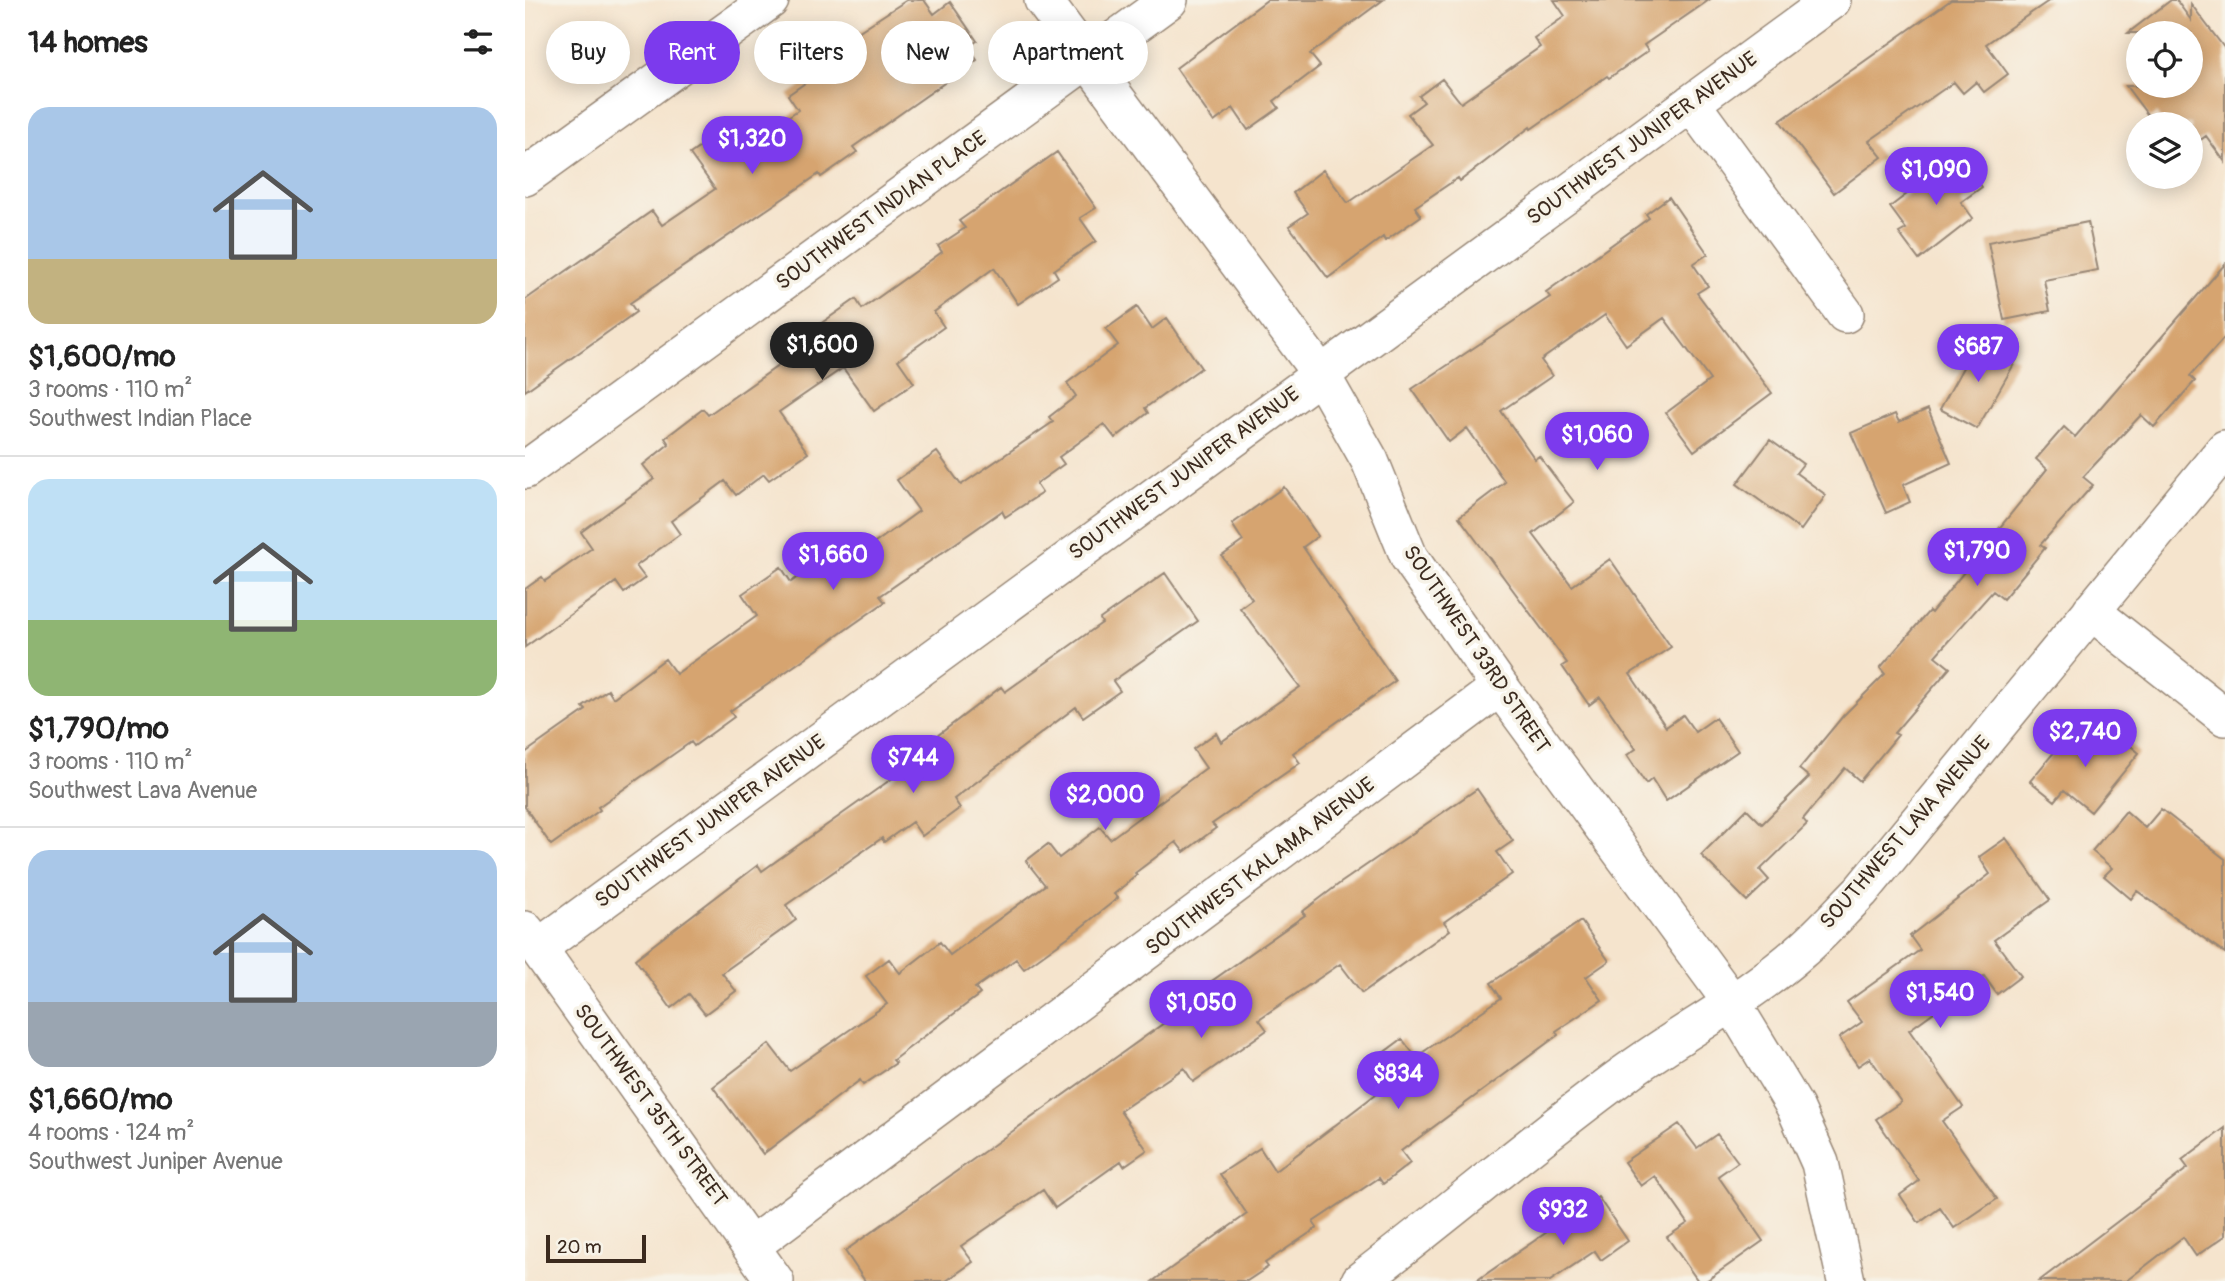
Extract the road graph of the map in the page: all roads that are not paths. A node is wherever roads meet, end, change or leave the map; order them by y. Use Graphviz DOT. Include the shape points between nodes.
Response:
graph roads {
  1 [pos="770,0"];
  2 [pos="1043,0"];
  3 [pos="1169,0"];
  4 [pos="1832,0"];
  5 [pos="1058,21"];
  6 [pos="1140,21"];
  7 [pos="1053,84"];
  8 [pos="1104,84"];
  9 [pos="1691,103"];
  10 [pos="525,177"];
  11 [pos="1845,314"];
  12 [pos="1320,373"];
  13 [pos="2225,449"];
  14 [pos="525,470"];
  15 [pos="2091,611"];
  16 [pos="1500,687"];
  17 [pos="2225,717"];
  18 [pos="531,939"];
  19 [pos="1731,1003"];
  20 [pos="751,1245"];
  21 [pos="775,1281"];
  22 [pos="1360,1281"];
  23 [pos="1846,1281"];
  1 -- 10 [label="street"];
  2 -- 5 [label="street, SOUTHWEST 33RD STREET"];
  3 -- 6 [label="street, SOUTHWEST INDIAN PLACE"];
  4 -- 9 [label="street, SOUTHWEST JUNIPER AVENUE"];
  7 -- 14 [label="street, SOUTHWEST INDIAN PLACE"];
  8 -- 12 [label="street, SOUTHWEST 33RD STREET"];
  9 -- 11 [label="street"];
  9 -- 12 [label="street, SOUTHWEST JUNIPER AVENUE"];
  12 -- 16 [label="street, SOUTHWEST 33RD STREET" via="1370,461 1409,557"];
  12 -- 18 [label="street, SOUTHWEST JUNIPER AVENUE"];
  13 -- 15 [label="street, SOUTHWEST LAVA AVENUE"];
  15 -- 17 [label="street"];
  15 -- 19 [label="street, SOUTHWEST LAVA AVENUE" via="1861,891 1801,952"];
  16 -- 19 [label="street, SOUTHWEST 33RD STREET"];
  16 -- 20 [label="street, SOUTHWEST KALAMA AVENUE"];
  18 -- 20 [label="street, SOUTHWEST 35TH STREET"];
  19 -- 22 [label="street, SOUTHWEST LAVA AVENUE" via="1545,1132"];
  19 -- 23 [label="street, SOUTHWEST 33RD STREET" via="1795,1107 1821,1163"];
  20 -- 21 [label="street, SOUTHWEST 35TH STREET"];
}
